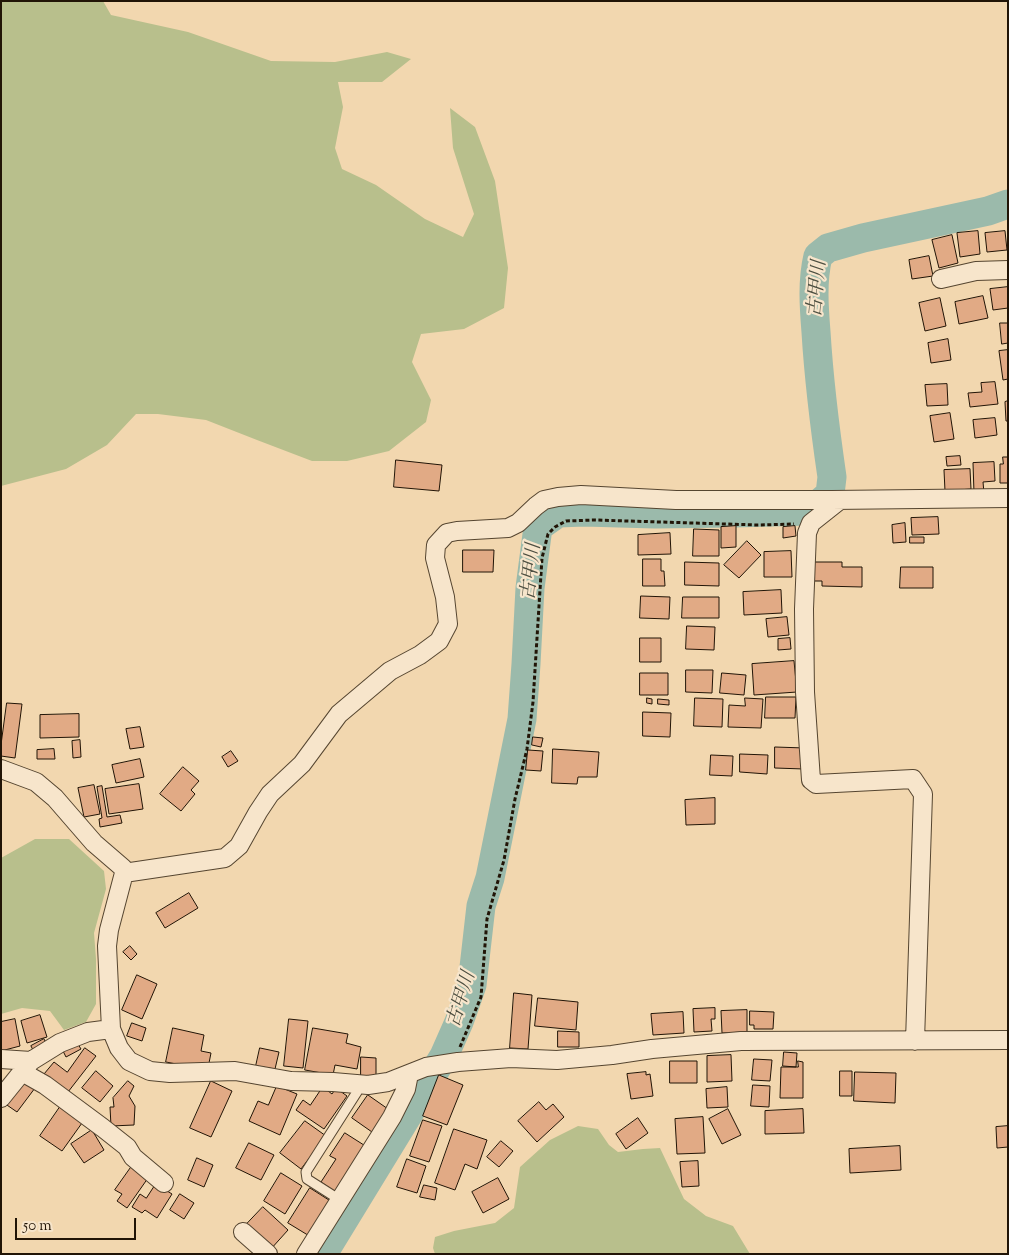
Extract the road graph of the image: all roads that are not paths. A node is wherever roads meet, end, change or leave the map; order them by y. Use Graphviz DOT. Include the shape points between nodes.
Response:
graph roads {
  1 [pos="1008,270"];
  2 [pos="942,279"];
  3 [pos="1008,498"];
  4 [pos="840,500"];
  5 [pos="1,769"];
  6 [pos="124,874"];
  7 [pos="112,1029"];
  8 [pos="1008,1040"];
  9 [pos="915,1041"];
  10 [pos="1,1059"];
  11 [pos="27,1067"];
  12 [pos="410,1074"];
  13 [pos="358,1084"];
  14 [pos="1,1098"];
  15 [pos="164,1183"];
  16 [pos="340,1200"];
  17 [pos="243,1232"];
  18 [pos="268,1254"];
  19 [pos="306,1254"];
  1 -- 2 [label="street" via="976,271"];
  3 -- 4 [label="street"];
  4 -- 6 [label="street" via="676,500 573,495 544,500 508,528 447,533 436,544 435,558 446,597 448,624 439,641 390,671 339,714 302,764 270,794 239,846 225,858"];
  4 -- 9 [label="street" via="811,523 807,533 805,692 811,780 816,784 913,779 923,794"];
  5 -- 6 [label="street" via="36,782 55,798 94,843 123,868"];
  6 -- 7 [label="street" via="107,946"];
  7 -- 11 [label="street" via="88,1032 60,1043"];
  7 -- 13 [label="street" via="119,1048 129,1061 150,1071 235,1071 290,1081"];
  8 -- 9 [label="street"];
  9 -- 12 [label="street" via="740,1041 557,1060 511,1058 458,1062 426,1066"];
  10 -- 11 [label="street"];
  11 -- 14 [label="street"];
  11 -- 15 [label="street" via="44,1085 127,1147 132,1157"];
  12 -- 13 [label="street" via="388,1082"];
  12 -- 16 [label="street" via="392,1117"];
  13 -- 16 [label="lane" via="357,1092 306,1172 307,1178"];
  16 -- 19 [label="street"];
  17 -- 18 [label="street"];
}
